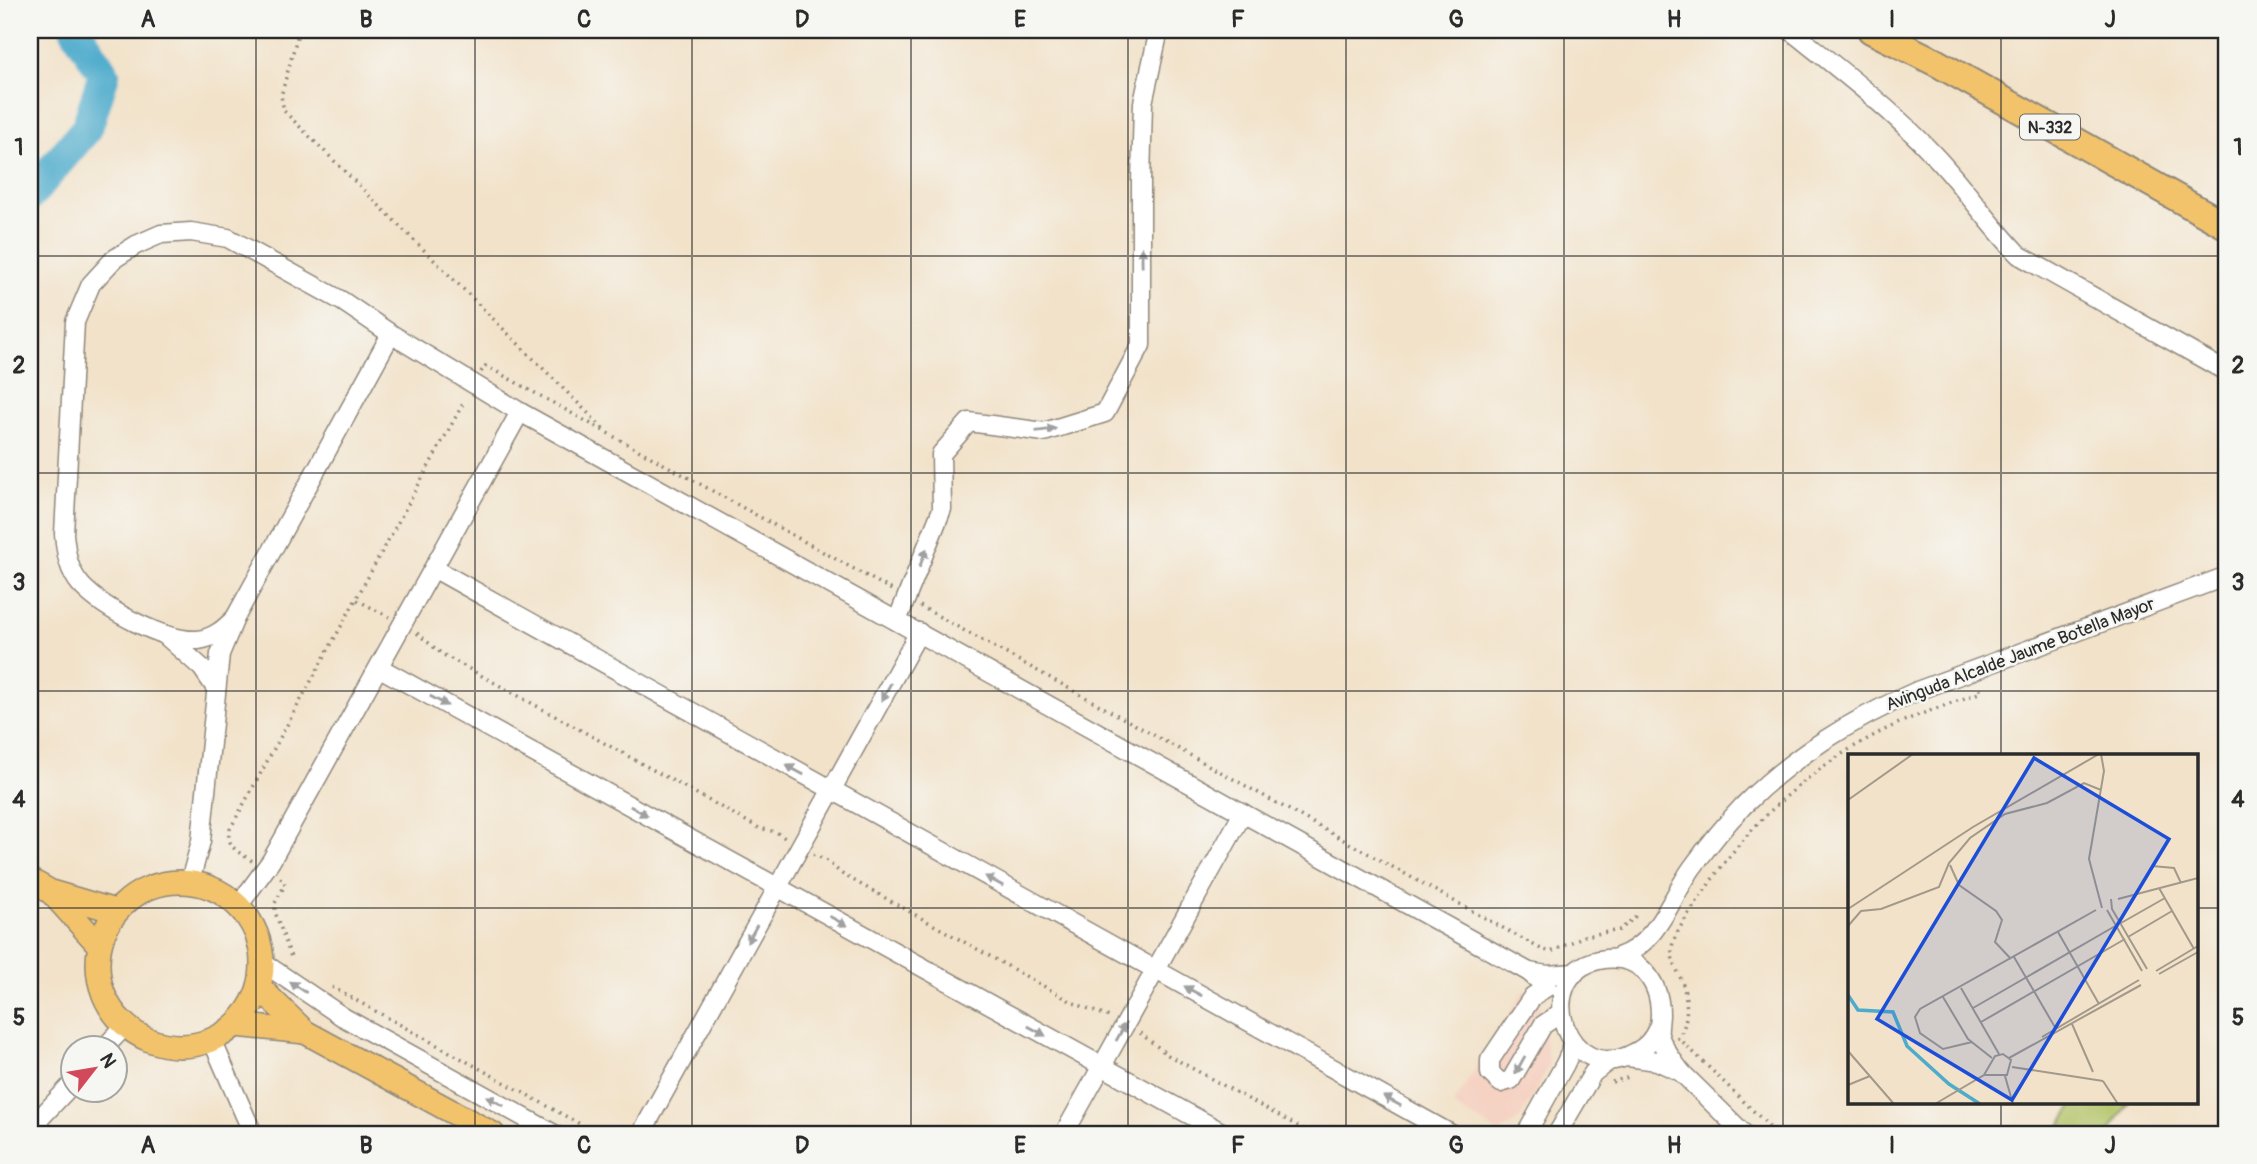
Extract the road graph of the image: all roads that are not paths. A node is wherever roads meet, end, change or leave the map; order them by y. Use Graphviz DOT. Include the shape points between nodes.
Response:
graph roads {
  1 [pos="1159,30"];
  2 [pos="1790,30"];
  3 [pos="1871,30"];
  4 [pos="2227,226"];
  5 [pos="391,334"];
  6 [pos="2227,372"];
  7 [pos="520,411"];
  8 [pos="435,569"];
  9 [pos="2227,576"];
  10 [pos="234,618"];
  11 [pos="897,621"];
  12 [pos="919,632"];
  13 [pos="162,633"];
  14 [pos="380,668"];
  15 [pos="215,687"];
  16 [pos="831,790"];
  17 [pos="1243,813"];
  18 [pos="30,880"];
  19 [pos="190,881"];
  20 [pos="778,888"];
  21 [pos="51,892"];
  22 [pos="239,905"];
  23 [pos="115,911"];
  24 [pos="1654,930"];
  25 [pos="99,945"];
  26 [pos="1618,957"];
  27 [pos="262,962"];
  28 [pos="1155,970"];
  29 [pos="1529,972"];
  30 [pos="1575,973"];
  31 [pos="1651,979"];
  32 [pos="259,987"];
  33 [pos="1547,987"];
  34 [pos="1561,1008"];
  35 [pos="236,1024"];
  36 [pos="125,1026"];
  37 [pos="1658,1027"];
  38 [pos="305,1032"];
  39 [pos="117,1034"];
  40 [pos="212,1040"];
  41 [pos="1572,1041"];
  42 [pos="1667,1050"];
  43 [pos="1619,1058"];
  44 [pos="1102,1066"];
  45 [pos="60,1097"];
  46 [pos="30,1129"];
  47 [pos="253,1134"];
  48 [pos="492,1134"];
  49 [pos="554,1134"];
  50 [pos="641,1134"];
  51 [pos="1064,1134"];
  52 [pos="1224,1134"];
  53 [pos="1451,1134"];
  54 [pos="1526,1134"];
  55 [pos="1557,1134"];
  56 [pos="1744,1134"];
  11 -- 1 [label="street, one-way" via="942,509 941,454 969,422 1044,432 1105,413 1141,345 1143,103"];
  2 -- 6 [label="street" via="1895,116 2019,255"];
  3 -- 4 [label="highway, N-332"];
  5 -- 7 [label="street"];
  5 -- 10 [label="street"];
  5 -- 13 [label="street" via="342,301 228,238 191,232 161,234 114,259 91,284 75,322 64,534 68,563 81,584 102,602"];
  7 -- 8 [label="street"];
  7 -- 11 [label="street"];
  8 -- 14 [label="street"];
  16 -- 8 [label="street, one-way"];
  9 -- 24 [label="street, Avinguda Alcalde Jaume Botella Mayor" via="1917,691 1828,736 1786,766 1718,834"];
  10 -- 13 [label="street" via="222,632 200,640"];
  10 -- 15 [label="street" via="220,654"];
  11 -- 12 [label="street"];
  12 -- 16 [label="street, one-way"];
  12 -- 17 [label="street"];
  13 -- 15 [label="street" via="195,661"];
  14 -- 20 [label="street, one-way"];
  14 -- 22 [label="street" via="266,870"];
  15 -- 19 [label="street" via="201,841"];
  16 -- 20 [label="street"];
  28 -- 16 [label="street, one-way"];
  17 -- 28 [label="street"];
  17 -- 29 [label="street"];
  18 -- 21 [label="main road"];
  19 -- 22 [label="main road" via="216,889"];
  19 -- 23 [label="main road" via="162,882 136,893"];
  20 -- 44 [label="street, one-way"];
  20 -- 50 [label="street, one-way"];
  21 -- 23 [label="main road"];
  21 -- 25 [label="main road"];
  22 -- 27 [label="main road" via="256,930"];
  23 -- 25 [label="main road"];
  24 -- 26 [label="street, Avinguda Alcalde Jaume Botella Mayor"];
  24 -- 31 [label="street, Avinguda Alcalde Jaume Botella Mayor"];
  25 -- 36 [label="main road" via="101,989"];
  26 -- 30 [label="street" via="1593,961"];
  26 -- 31 [label="street" via="1641,968"];
  27 -- 32 [label="main road"];
  49 -- 27 [label="street, one-way" via="343,1017"];
  44 -- 28 [label="street, one-way"];
  53 -- 28 [label="street, one-way"];
  29 -- 30 [label="street"];
  29 -- 33 [label="street"];
  30 -- 34 [label="street" via="1568,981"];
  31 -- 37 [label="street" via="1659,999"];
  32 -- 35 [label="main road"];
  32 -- 38 [label="main road"];
  33 -- 34 [label="street"];
  34 -- 33 [label="street, one-way" via="1543,1025 1511,1080 1501,1083 1490,1073 1490,1060 1497,1049 1533,996"];
  34 -- 41 [label="street"];
  35 -- 38 [label="main road"];
  35 -- 40 [label="main road"];
  36 -- 39 [label="street"];
  36 -- 40 [label="main road" via="167,1045 190,1046"];
  37 -- 42 [label="street"];
  37 -- 43 [label="street" via="1648,1045"];
  38 -- 48 [label="main road"];
  40 -- 47 [label="street"];
  41 -- 43 [label="street" via="1591,1057"];
  41 -- 54 [label="street" via="1565,1064"];
  42 -- 43 [label="street"];
  42 -- 56 [label="street" via="1681,1072"];
  43 -- 55 [label="street" via="1593,1073"];
  44 -- 51 [label="street"];
  44 -- 52 [label="street"];
  45 -- 46 [label="street"];
}
